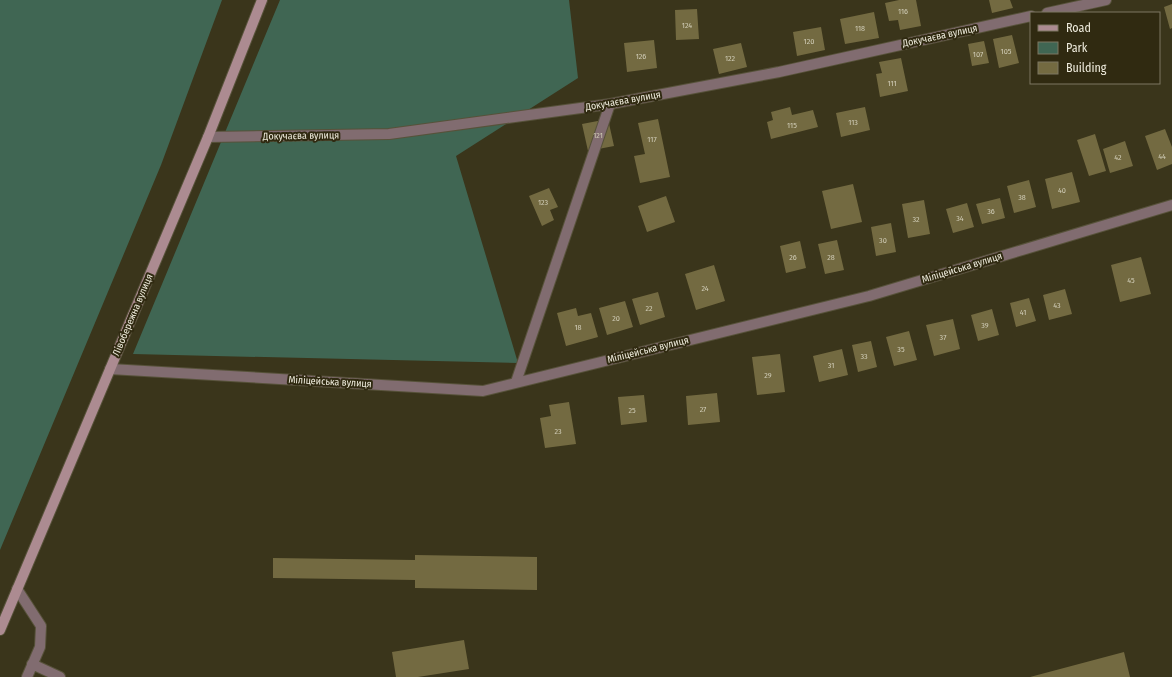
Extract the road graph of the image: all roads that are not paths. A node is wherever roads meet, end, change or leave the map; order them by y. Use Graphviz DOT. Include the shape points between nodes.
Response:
graph roads {
  1 [pos="262,0"];
  2 [pos="1106,0"];
  3 [pos="1052,12"];
  4 [pos="1030,16"];
  5 [pos="610,104"];
  6 [pos="208,137"];
  7 [pos="1172,205"];
  8 [pos="110,369"];
  9 [pos="516,382"];
  10 [pos="17,589"];
  11 [pos="0,630"];
  12 [pos="32,664"];
  13 [pos="27,677"];
  14 [pos="60,677"];
  1 -- 6 [label="main road, Лівобережна вулиця"];
  2 -- 3 [label="street"];
  4 -- 5 [label="street, Докучаєва вулиця" via="787,70"];
  5 -- 6 [label="street, Докучаєва вулиця" via="389,134"];
  5 -- 9 [label="street"];
  6 -- 8 [label="main road, Лівобережна вулиця"];
  7 -- 9 [label="street, Міліцейська вулиця" via="869,296"];
  8 -- 9 [label="street, Міліцейська вулиця" via="484,391"];
  8 -- 10 [label="main road, Лівобережна вулиця"];
  10 -- 11 [label="main road, Лівобережна вулиця"];
  10 -- 12 [label="street" via="41,626 40,647"];
  12 -- 13 [label="street"];
  12 -- 14 [label="street"];
}
